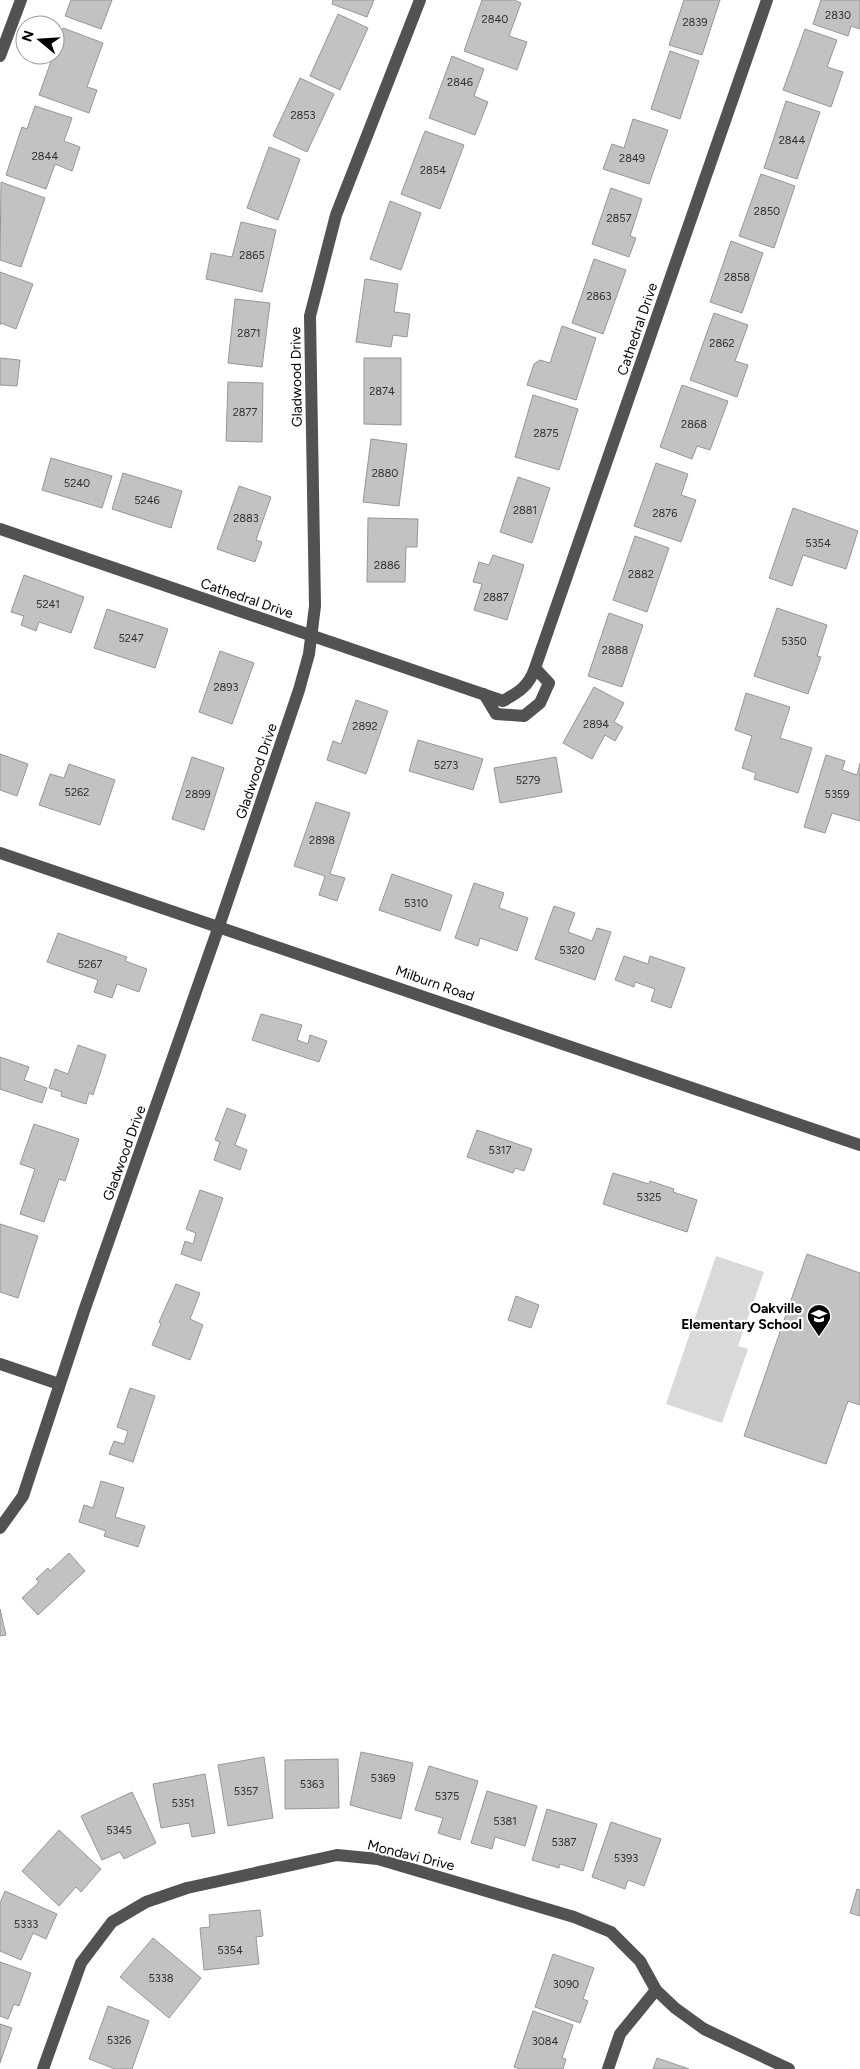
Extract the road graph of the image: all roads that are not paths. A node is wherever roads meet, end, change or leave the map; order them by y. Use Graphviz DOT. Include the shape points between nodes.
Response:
graph roads {
  1 [pos="21,0"];
  2 [pos="420,0"];
  3 [pos="767,0"];
  4 [pos="0,56"];
  5 [pos="0,529"];
  6 [pos="312,636"];
  7 [pos="535,668"];
  8 [pos="484,694"];
  9 [pos="0,852"];
  10 [pos="219,926"];
  11 [pos="860,1145"];
  12 [pos="0,1364"];
  13 [pos="59,1384"];
  14 [pos="0,1528"];
  15 [pos="656,1990"];
  16 [pos="43,2069"];
  17 [pos="608,2069"];
  18 [pos="788,2069"];
  1 -- 4 [label="street"];
  2 -- 6 [label="street, Gladwood Drive" via="336,215 310,316 315,606"];
  3 -- 7 [label="street, Cathedral Drive"];
  5 -- 6 [label="street, Cathedral Drive"];
  6 -- 8 [label="street, Cathedral Drive"];
  6 -- 10 [label="street, Gladwood Drive" via="299,690"];
  7 -- 8 [label="street, Cathedral Drive" via="532,678 522,690 503,701"];
  7 -- 8 [label="street" via="549,683 540,703 524,716 496,714"];
  9 -- 10 [label="street, Milburn Road"];
  10 -- 11 [label="street, Milburn Road"];
  10 -- 13 [label="street, Gladwood Drive"];
  12 -- 13 [label="street"];
  13 -- 14 [label="street, Gladwood Drive" via="23,1496"];
  15 -- 16 [label="street, Mondavi Drive" via="640,1962 611,1932 574,1917 378,1859 337,1855 186,1888 146,1902 112,1922 81,1963"];
  15 -- 17 [label="street" via="620,2034"];
  15 -- 18 [label="street, Mondavi Drive" via="704,2029"];
}
